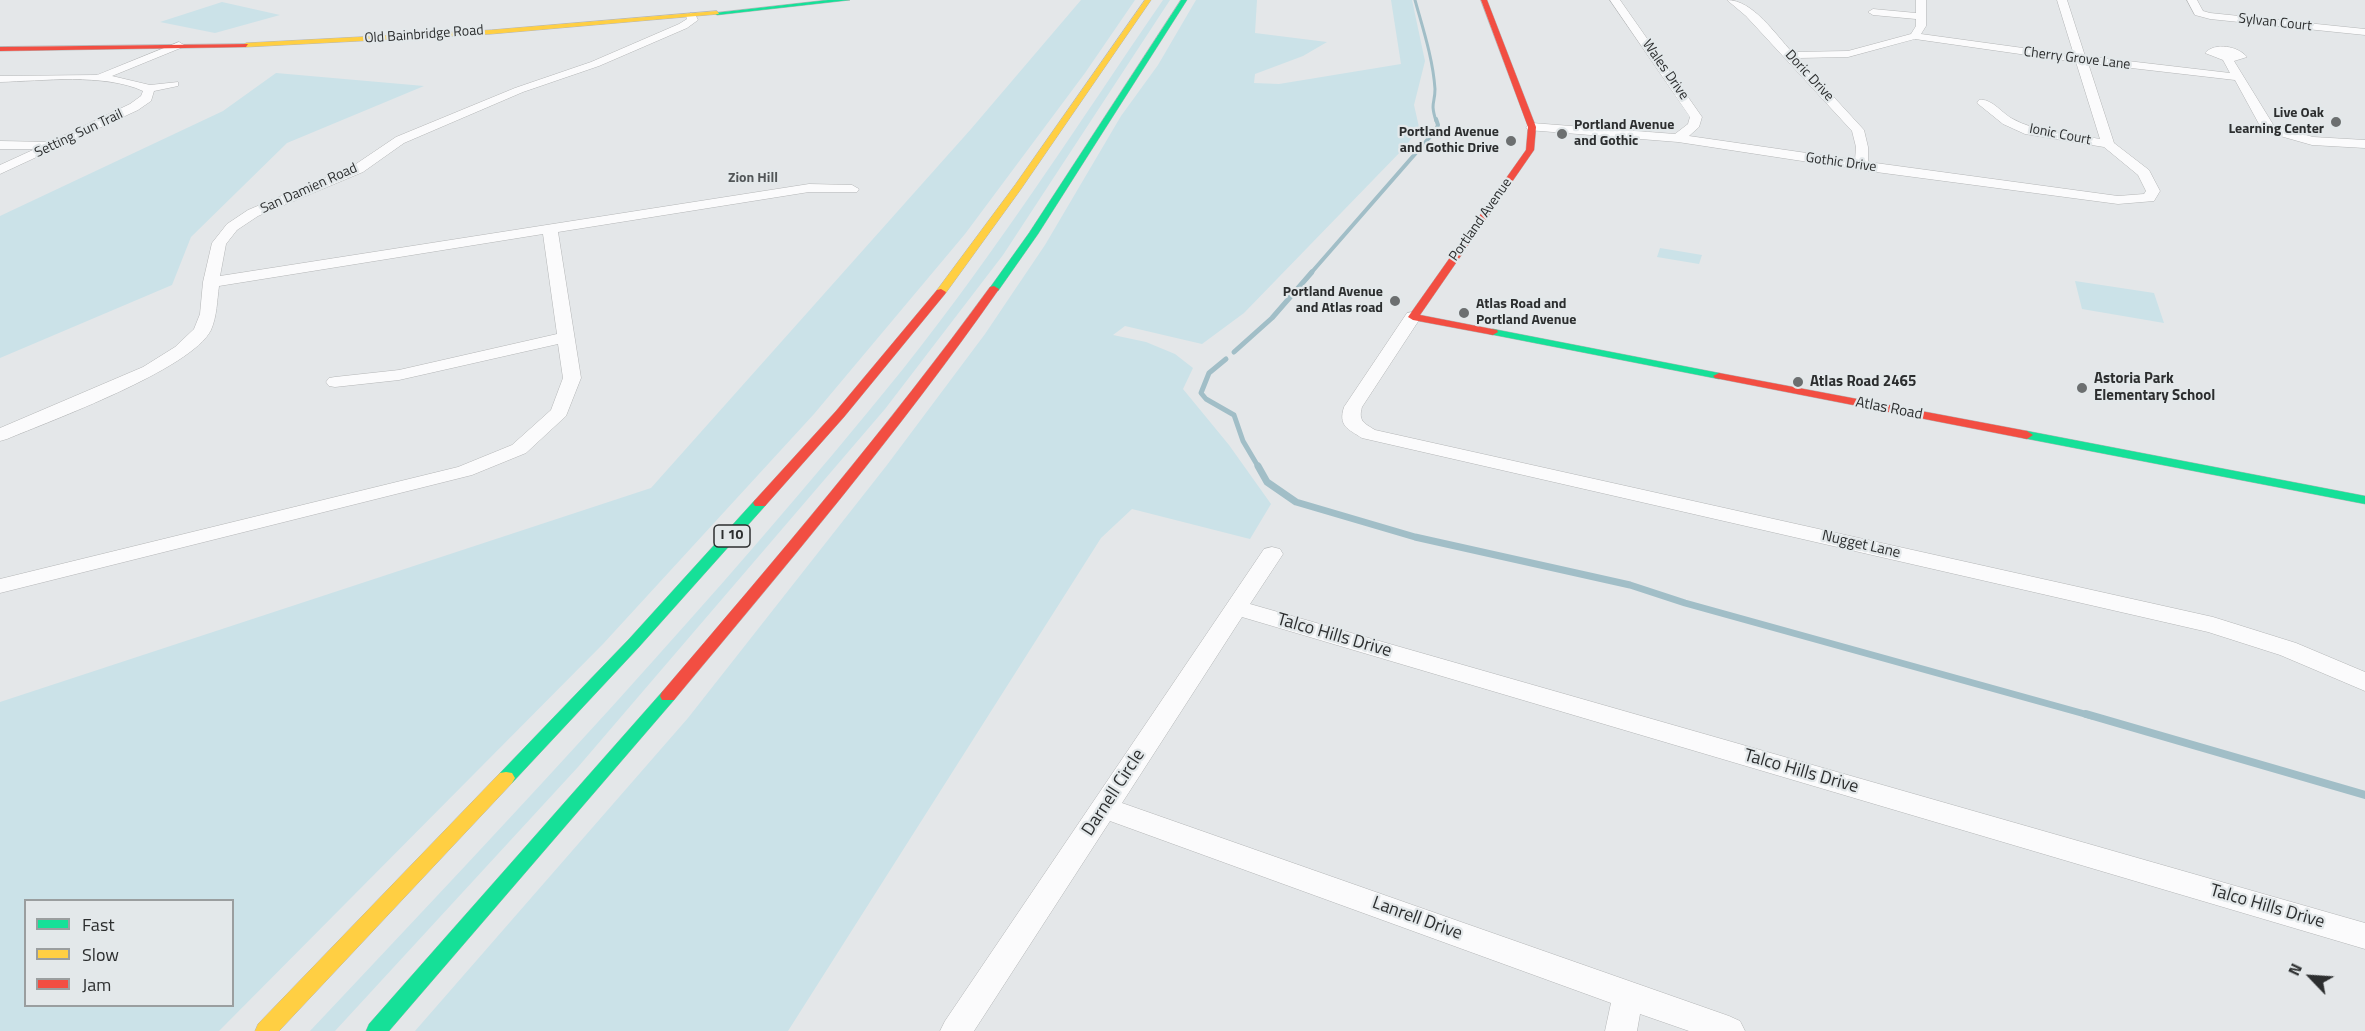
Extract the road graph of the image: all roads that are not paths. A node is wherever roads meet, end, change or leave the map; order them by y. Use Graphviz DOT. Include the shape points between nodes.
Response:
graph roads {
  1 [pos="847,0"];
  2 [pos="1148,0"];
  3 [pos="1184,0"];
  4 [pos="1484,0"];
  5 [pos="1615,0"];
  6 [pos="1732,0"];
  7 [pos="1921,0"];
  8 [pos="2062,0"];
  9 [pos="2192,0"];
  10 [pos="1873,12"];
  11 [pos="691,16"];
  12 [pos="1921,17"];
  13 [pos="2365,32"];
  14 [pos="1915,36"];
  15 [pos="179,45"];
  16 [pos="0,49"];
  17 [pos="1789,54"];
  18 [pos="2227,58"];
  19 [pos="2081,59"];
  20 [pos="2239,77"];
  21 [pos="0,79"];
  22 [pos="96,79"];
  23 [pos="174,84"];
  24 [pos="149,89"];
  25 [pos="1983,103"];
  26 [pos="1532,127"];
  27 [pos="1678,138"];
  28 [pos="2108,144"];
  29 [pos="2365,144"];
  30 [pos="0,145"];
  31 [pos="55,145"];
  32 [pos="1862,165"];
  33 [pos="0,170"];
  34 [pos="852,189"];
  35 [pos="550,229"];
  36 [pos="211,282"];
  37 [pos="1413,317"];
  38 [pos="566,337"];
  39 [pos="335,382"];
  40 [pos="1353,424"];
  41 [pos="0,435"];
  42 [pos="2365,500"];
  43 [pos="1272,555"];
  44 [pos="0,586"];
  45 [pos="1236,608"];
  46 [pos="2365,682"];
  47 [pos="1104,808"];
  48 [pos="2365,936"];
  49 [pos="1628,995"];
  50 [pos="265,1031"];
  51 [pos="376,1031"];
  52 [pos="956,1031"];
  53 [pos="1621,1031"];
  54 [pos="1729,1031"];
  1 -- 11 [label="main road, Old Bainbridge Road"];
  2 -- 50 [label="main road, I 10" via="945,287 840,414 634,643"];
  3 -- 51 [label="main road" via="1033,234 950,352 615,760"];
  4 -- 26 [label="main road"];
  5 -- 27 [label="street, Wales Drive" via="1696,117 1692,128"];
  6 -- 17 [label="street, Doric Drive"];
  7 -- 12 [label="street"];
  8 -- 19 [label="street"];
  9 -- 13 [label="street, Sylvan Court" via="2199,13 2210,16"];
  10 -- 12 [label="street"];
  11 -- 15 [label="main road, Old Bainbridge Road" via="305,43"];
  11 -- 36 [label="street, San Damien Road" via="693,20 683,26 595,64 519,90 400,140 358,169 253,213 232,227 219,243"];
  12 -- 14 [label="street"];
  14 -- 17 [label="street" via="1848,54"];
  14 -- 19 [label="street, Cherry Grove Lane"];
  15 -- 16 [label="main road, Old Bainbridge Road"];
  15 -- 22 [label="street"];
  17 -- 32 [label="street, Doric Drive" via="1858,130"];
  18 -- 20 [label="street"];
  19 -- 20 [label="street, Cherry Grove Lane"];
  19 -- 28 [label="street"];
  20 -- 29 [label="street" via="2270,129 2312,141"];
  21 -- 22 [label="street"];
  22 -- 24 [label="street" via="127,81"];
  23 -- 24 [label="street"];
  24 -- 31 [label="street, Setting Sun Trail" via="147,98 134,107"];
  25 -- 28 [label="street, Ionic Court" via="2029,131"];
  26 -- 27 [label="street, Gothic Drive"];
  26 -- 37 [label="main road, Portland Avenue" via="1530,150"];
  27 -- 32 [label="street, Gothic Drive"];
  28 -- 32 [label="street, Gothic Drive" via="2144,173 2153,191 2149,198 2118,200"];
  30 -- 31 [label="street"];
  31 -- 33 [label="street, Setting Sun Trail"];
  34 -- 35 [label="street" via="809,188"];
  35 -- 36 [label="street"];
  35 -- 38 [label="street"];
  36 -- 41 [label="street, San Damien Road" via="202,331 181,351 149,371"];
  37 -- 40 [label="street, Portland Avenue" via="1353,407"];
  37 -- 42 [label="main road, Atlas Road"];
  38 -- 39 [label="street" via="399,375"];
  38 -- 44 [label="street" via="572,378 559,412 519,449 465,471"];
  40 -- 46 [label="street, Nugget Lane" via="1369,434 1400,442 2213,625 2288,649"];
  43 -- 45 [label="street, Darnell Circle"];
  45 -- 47 [label="street, Darnell Circle"];
  45 -- 48 [label="street, Talco Hills Drive"];
  47 -- 49 [label="street, Lanrell Drive"];
  47 -- 52 [label="street, Darnell Circle"];
  49 -- 53 [label="street"];
  49 -- 54 [label="street, Lanrell Drive"];
}
